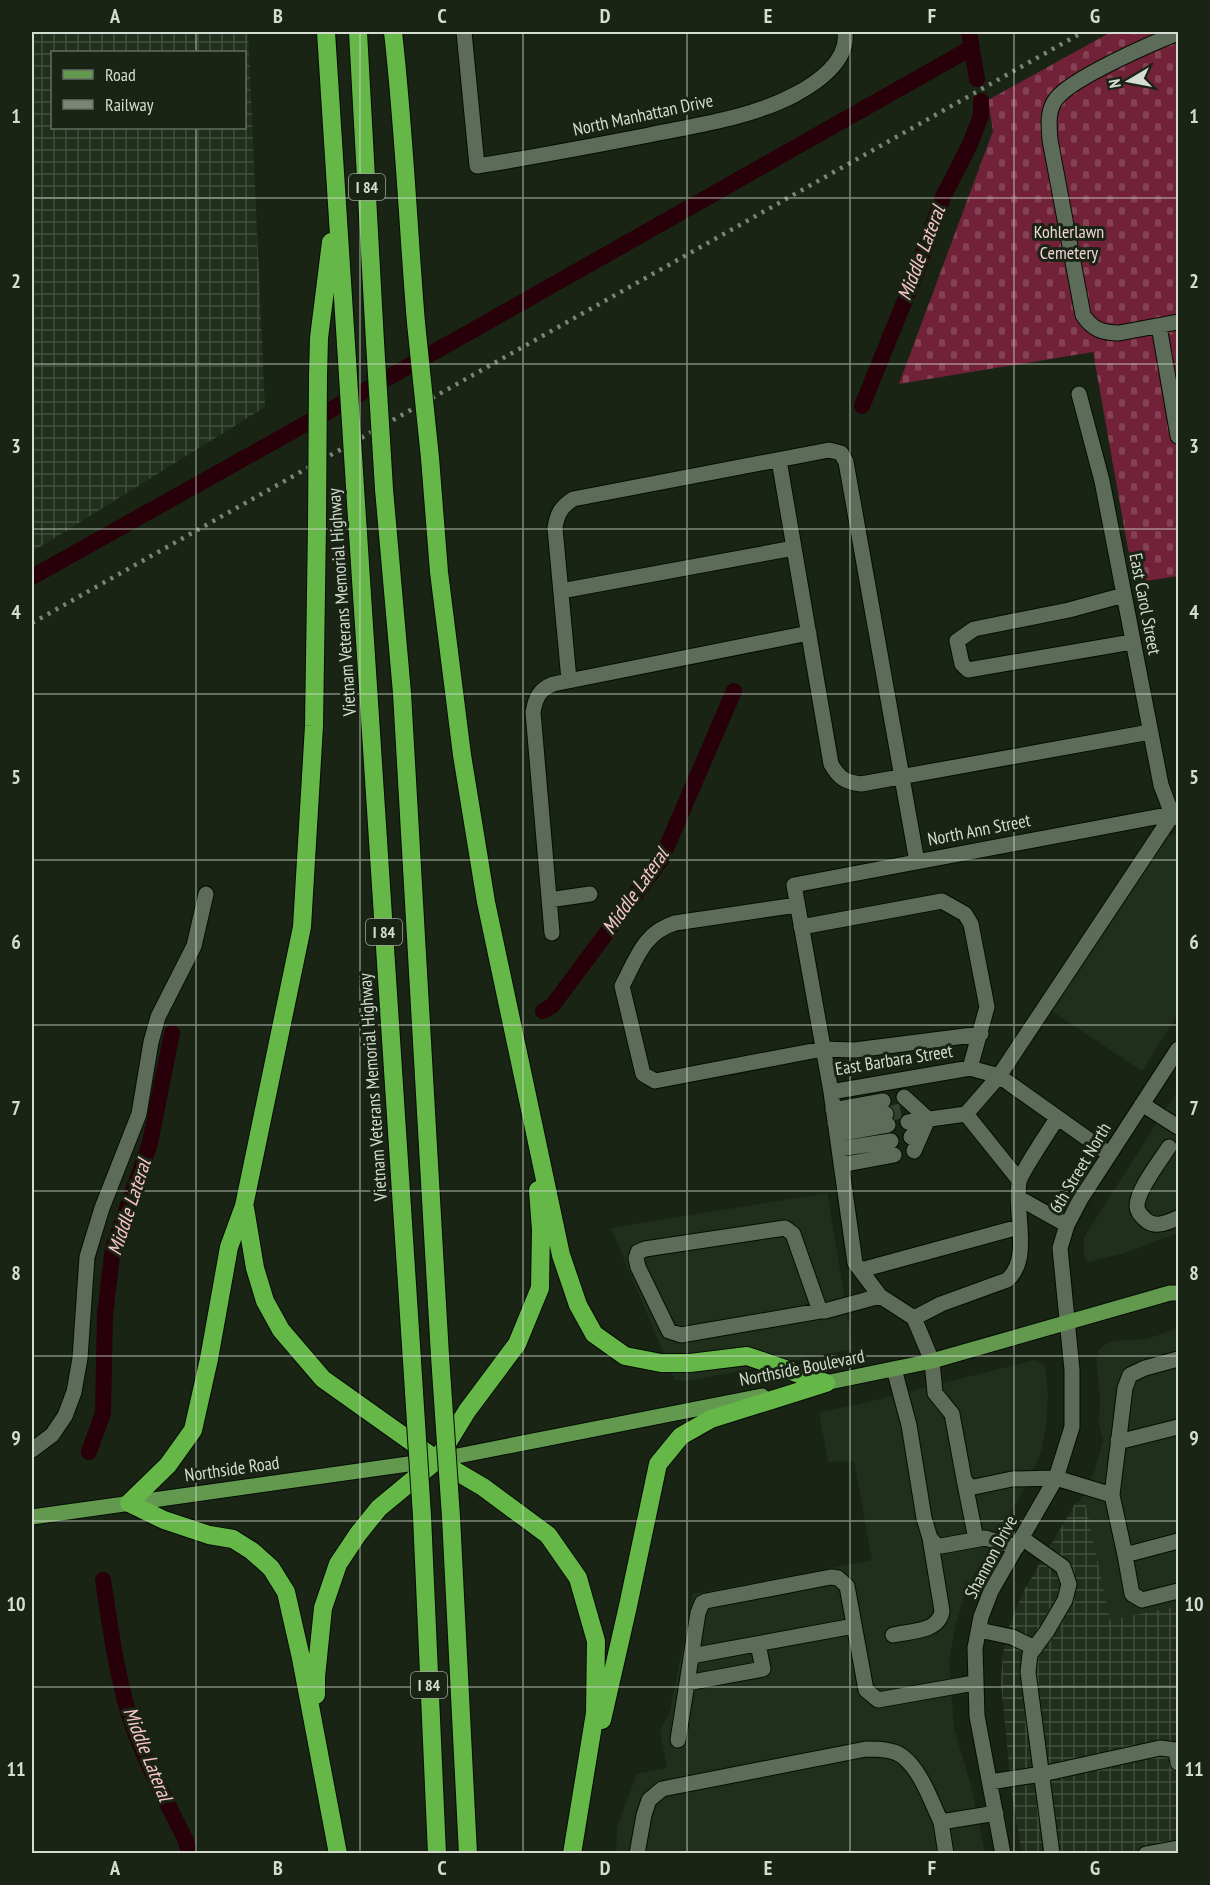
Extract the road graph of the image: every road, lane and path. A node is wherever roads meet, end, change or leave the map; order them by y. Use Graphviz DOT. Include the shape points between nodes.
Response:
graph roads {
  1 [pos="326,32"];
  2 [pos="358,32"];
  3 [pos="393,32"];
  4 [pos="464,32"];
  5 [pos="846,32"];
  6 [pos="1179,33"];
  7 [pos="336,199"];
  8 [pos="1179,322"];
  9 [pos="1159,326"];
  10 [pos="1079,394"];
  11 [pos="1179,436"];
  12 [pos="779,460"];
  13 [pos="794,548"];
  14 [pos="561,591"];
  15 [pos="1124,595"];
  16 [pos="809,633"];
  17 [pos="1132,642"];
  18 [pos="569,680"];
  19 [pos="1150,732"];
  20 [pos="902,777"];
  21 [pos="1176,813"];
  22 [pos="917,862"];
  23 [pos="794,885"];
  24 [pos="206,894"];
  25 [pos="590,894"];
  26 [pos="549,900"];
  27 [pos="797,906"];
  28 [pos="801,927"];
  29 [pos="552,933"];
  30 [pos="981,1034"];
  31 [pos="823,1049"];
  32 [pos="1179,1049"];
  33 [pos="970,1068"];
  34 [pos="999,1077"];
  35 [pos="831,1092"];
  36 [pos="1142,1104"];
  37 [pos="966,1114"];
  38 [pos="1057,1118"];
  39 [pos="928,1119"];
  40 [pos="534,1123"];
  41 [pos="909,1123"];
  42 [pos="1179,1127"];
  43 [pos="836,1129"];
  44 [pos="1169,1147"];
  45 [pos="1109,1154"];
  46 [pos="841,1165"];
  47 [pos="1019,1180"];
  48 [pos="1019,1198"];
  49 [pos="244,1206"];
  50 [pos="1179,1218"];
  51 [pos="1066,1225"];
  52 [pos="1019,1227"];
  53 [pos="861,1270"];
  54 [pos="1176,1290"];
  55 [pos="880,1296"];
  56 [pos="820,1311"];
  57 [pos="914,1318"];
  58 [pos="1067,1321"];
  59 [pos="1179,1359"];
  60 [pos="932,1361"];
  61 [pos="894,1369"];
  62 [pos="826,1383"];
  63 [pos="1179,1427"];
  64 [pos="1118,1440"];
  65 [pos="32,1450"];
  66 [pos="437,1460"];
  67 [pos="1056,1478"];
  68 [pos="964,1479"];
  69 [pos="1112,1495"];
  70 [pos="129,1503"];
  71 [pos="32,1517"];
  72 [pos="930,1538"];
  73 [pos="976,1539"];
  74 [pos="1179,1541"];
  75 [pos="1020,1543"];
  76 [pos="1125,1555"];
  77 [pos="1179,1591"];
  78 [pos="854,1626"];
  79 [pos="978,1630"];
  80 [pos="893,1635"];
  81 [pos="758,1644"];
  82 [pos="1035,1648"];
  83 [pos="691,1656"];
  84 [pos="687,1683"];
  85 [pos="974,1683"];
  86 [pos="316,1739"];
  87 [pos="678,1740"];
  88 [pos="1178,1754"];
  89 [pos="1042,1774"];
  90 [pos="990,1782"];
  91 [pos="583,1788"];
  92 [pos="996,1812"];
  93 [pos="941,1822"];
  94 [pos="1179,1848"];
  95 [pos="338,1854"];
  96 [pos="437,1854"];
  97 [pos="468,1854"];
  98 [pos="572,1854"];
  99 [pos="637,1854"];
  100 [pos="946,1854"];
  101 [pos="1003,1854"];
  102 [pos="1052,1854"];
  103 [pos="1146,1854"];
  1 -- 7 [label="highway, Vietnam Veterans Memorial Highway / I 84"];
  2 -- 97 [label="highway, I 84, bridge" via="384,489 402,693"];
  3 -- 40 [label="highway, bridge" via="439,572 462,755 486,902"];
  4 -- 5 [label="street, North Manhattan Drive" via="477,166 756,111 795,95 832,70"];
  6 -- 9 [label="street" via="1075,83 1051,108 1049,118 1083,315 1095,328 1110,333"];
  7 -- 49 [label="highway, bridge" via="319,338 314,726 302,927"];
  7 -- 96 [label="highway, Vietnam Veterans Memorial Highway / I 84, bridge" via="422,1516"];
  8 -- 9 [label="street"];
  9 -- 11 [label="street"];
  10 -- 15 [label="street, East Carol Street" via="1102,481"];
  12 -- 13 [label="street"];
  12 -- 14 [label="street" via="573,499 556,518"];
  12 -- 20 [label="street" via="829,450 841,453 846,462"];
  13 -- 14 [label="street"];
  13 -- 16 [label="street"];
  14 -- 18 [label="street"];
  15 -- 17 [label="street, East Carol Street"];
  15 -- 17 [label="street" via="974,629 957,641 962,664 968,670"];
  16 -- 18 [label="street"];
  16 -- 20 [label="street" via="831,764 837,776 861,784"];
  17 -- 19 [label="street, East Carol Street"];
  18 -- 26 [label="street" via="542,689 532,712"];
  19 -- 20 [label="street"];
  19 -- 21 [label="street, East Carol Street" via="1161,785"];
  20 -- 22 [label="street"];
  21 -- 22 [label="street, North Ann Street"];
  21 -- 34 [label="street"];
  22 -- 23 [label="street, North Ann Street"];
  23 -- 27 [label="street, East Barbara Street"];
  24 -- 65 [label="street" via="194,946 158,1017 139,1114 87,1257 74,1392 52,1435"];
  25 -- 26 [label="street"];
  26 -- 29 [label="street"];
  27 -- 28 [label="street, East Barbara Street"];
  27 -- 31 [label="street" via="660,928 645,942 622,986 643,1074 655,1081"];
  28 -- 30 [label="street" via="942,901 954,907 971,924 987,1007"];
  28 -- 31 [label="street, East Barbara Street"];
  30 -- 31 [label="street" via="855,1050"];
  30 -- 33 [label="street"];
  31 -- 35 [label="street, East Barbara Street"];
  32 -- 36 [label="street, 6th Street North"];
  33 -- 34 [label="street, East Barbara Street"];
  33 -- 35 [label="street, East Barbara Street"];
  34 -- 37 [label="street"];
  34 -- 38 [label="street, East Barbara Street"];
  35 -- 43 [label="street"];
  36 -- 42 [label="street"];
  36 -- 45 [label="street, 6th Street North"];
  37 -- 39 [label="street"];
  37 -- 47 [label="street"];
  38 -- 45 [label="street, East Barbara Street"];
  38 -- 47 [label="street"];
  39 -- 41 [label="street"];
  39 -- 41 [label="street"];
  39 -- 41 [label="street"];
  40 -- 62 [label="highway" via="561,1255 578,1305 594,1334 625,1356 690,1364 747,1356"];
  40 -- 66 [label="highway" via="541,1230 540,1288 517,1344 467,1411"];
  43 -- 43 [label="street" via="886,1113"];
  43 -- 46 [label="street"];
  43 -- 46 [label="street" via="892,1148"];
  44 -- 50 [label="street" via="1139,1195 1137,1208 1151,1224"];
  45 -- 51 [label="street, 6th Street North"];
  46 -- 53 [label="street" via="855,1263"];
  47 -- 48 [label="street"];
  48 -- 51 [label="street"];
  48 -- 52 [label="street"];
  49 -- 66 [label="highway" via="255,1268 265,1301 281,1330 323,1379"];
  49 -- 70 [label="highway" via="229,1247 193,1430 168,1464"];
  51 -- 58 [label="street, 6th Street North" via="1060,1248"];
  52 -- 53 [label="street"];
  52 -- 57 [label="street" via="1020,1260 1007,1280"];
  53 -- 55 [label="street"];
  54 -- 58 [label="main road, Northside Boulevard"];
  55 -- 56 [label="street"];
  55 -- 57 [label="street"];
  56 -- 56 [label="street" via="681,1335 669,1331 636,1258 645,1249 785,1228 793,1234"];
  57 -- 60 [label="street"];
  58 -- 60 [label="main road, Northside Boulevard"];
  58 -- 67 [label="street, Shannon Drive" via="1072,1427"];
  59 -- 64 [label="street" via="1130,1375"];
  60 -- 61 [label="main road, Northside Boulevard"];
  60 -- 68 [label="street" via="934,1393 952,1414"];
  61 -- 62 [label="main road, Northside Boulevard"];
  61 -- 72 [label="street" via="909,1425"];
  62 -- 66 [label="main road, Northside Boulevard"];
  62 -- 91 [label="highway" via="711,1419 681,1436 658,1464 608,1697"];
  63 -- 64 [label="street"];
  64 -- 69 [label="street"];
  66 -- 70 [label="main road, Northside Road"];
  66 -- 86 [label="highway" via="379,1508 338,1564 323,1608 316,1677"];
  66 -- 91 [label="highway" via="483,1487 548,1535 578,1578 596,1641 596,1713"];
  67 -- 68 [label="street" via="1012,1479 974,1487"];
  67 -- 69 [label="street"];
  67 -- 75 [label="street, Shannon Drive"];
  68 -- 73 [label="street"];
  69 -- 76 [label="street"];
  70 -- 71 [label="main road, Northside Road"];
  70 -- 86 [label="highway" via="164,1520 233,1539 271,1568 286,1592"];
  72 -- 73 [label="street" via="941,1546"];
  72 -- 80 [label="street" via="942,1617 931,1627"];
  73 -- 75 [label="street"];
  74 -- 76 [label="street"];
  75 -- 79 [label="street, Shannon Drive" via="991,1591"];
  75 -- 82 [label="street" via="1063,1567 1069,1584 1065,1600"];
  76 -- 77 [label="street" via="1132,1594 1137,1598"];
  78 -- 81 [label="street"];
  78 -- 83 [label="street" via="847,1586 831,1577 706,1601 699,1607"];
  78 -- 85 [label="street" via="866,1690 878,1700"];
  79 -- 82 [label="street" via="1012,1637"];
  79 -- 85 [label="street, Shannon Drive"];
  81 -- 83 [label="street"];
  81 -- 84 [label="street" via="763,1669"];
  82 -- 89 [label="street" via="1030,1654 1028,1672"];
  83 -- 84 [label="street"];
  84 -- 87 [label="street"];
  85 -- 90 [label="street, Shannon Drive"];
  86 -- 95 [label="highway"];
  88 -- 89 [label="street" via="1160,1748"];
  89 -- 90 [label="street"];
  89 -- 102 [label="street"];
  90 -- 92 [label="street, Shannon Drive"];
  91 -- 98 [label="highway"];
  92 -- 93 [label="street"];
  92 -- 101 [label="street, Shannon Drive"];
  93 -- 99 [label="street" via="917,1773 902,1755 866,1749 662,1789 649,1800"];
  93 -- 100 [label="street"];
  94 -- 103 [label="street"];
}
